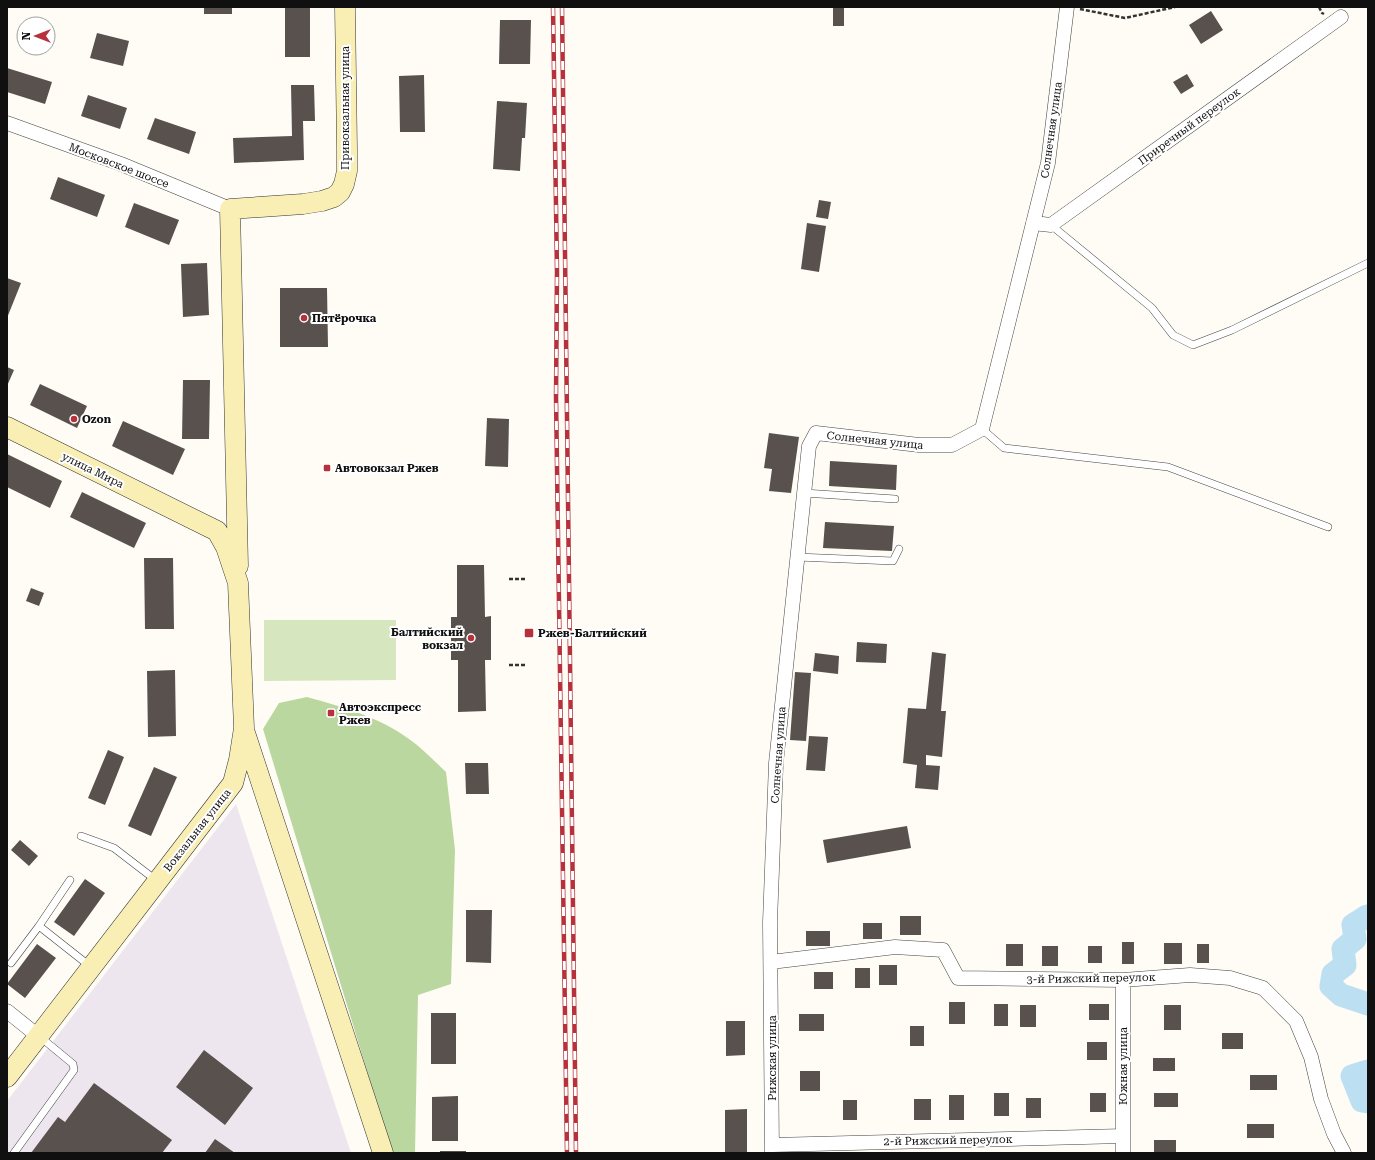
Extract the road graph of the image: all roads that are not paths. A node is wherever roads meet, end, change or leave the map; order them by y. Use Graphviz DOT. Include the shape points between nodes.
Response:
graph roads {
  1 [pos="345,7"];
  2 [pos="1067,7"];
  3 [pos="1341,17"];
  4 [pos="7,123"];
  5 [pos="230,209"];
  6 [pos="1033,222"];
  7 [pos="1051,225"];
  8 [pos="1368,263"];
  9 [pos="7,427"];
  10 [pos="982,429"];
  11 [pos="804,493"];
  12 [pos="895,498"];
  13 [pos="236,502"];
  14 [pos="179,512"];
  15 [pos="1328,527"];
  16 [pos="898,549"];
  17 [pos="797,557"];
  18 [pos="238,583"];
  19 [pos="244,728"];
  20 [pos="81,836"];
  21 [pos="70,880"];
  22 [pos="157,881"];
  23 [pos="39,926"];
  24 [pos="771,962"];
  25 [pos="12,963"];
  26 [pos="91,968"];
  27 [pos="1123,980"];
  28 [pos="7,1011"];
  29 [pos="38,1036"];
  30 [pos="7,1077"];
  31 [pos="1123,1136"];
  32 [pos="772,1149"];
  33 [pos="14,1153"];
  34 [pos="383,1153"];
  35 [pos="1123,1153"];
  36 [pos="1344,1153"];
  1 -- 5 [label="street, Привокзальная улица" via="348,149 347,171 340,192 322,201 303,204"];
  2 -- 6 [label="street, Солнечная улица" via="1048,163"];
  3 -- 7 [label="street, Приречный переулок"];
  4 -- 5 [label="street, Московское шоссе" via="121,164"];
  5 -- 13 [label="street"];
  6 -- 7 [label="street"];
  6 -- 10 [label="street, Солнечная улица"];
  7 -- 8 [label="lane" via="1152,308 1173,335 1193,345 1232,330"];
  9 -- 14 [label="street, улица Мира"];
  10 -- 11 [label="street, Солнечная улица" via="952,445 919,445 816,433 809,446"];
  10 -- 15 [label="lane" via="1004,448 1168,467"];
  11 -- 12 [label="lane"];
  11 -- 17 [label="street, Солнечная улица"];
  13 -- 14 [label="street" via="231,513 220,522"];
  13 -- 18 [label="street"];
  14 -- 18 [label="street, Вокзальная улица" via="217,531 226,547"];
  16 -- 17 [label="lane" via="893,561"];
  17 -- 24 [label="street, Солнечная улица" via="776,763"];
  18 -- 19 [label="street, Вокзальная улица"];
  19 -- 22 [label="street, Вокзальная улица" via="233,783"];
  19 -- 34 [label="street"];
  20 -- 22 [label="lane" via="114,848"];
  21 -- 23 [label="lane"];
  22 -- 26 [label="street, Вокзальная улица"];
  23 -- 25 [label="lane"];
  23 -- 26 [label="lane"];
  24 -- 27 [label="street, 3-й Рижский переулок" via="895,946 943,950 958,978"];
  24 -- 32 [label="street, Рижская улица"];
  26 -- 29 [label="street, Вокзальная улица"];
  27 -- 31 [label="street, Южная улица"];
  27 -- 36 [label="street, 3-й Рижский переулок" via="1190,975 1230,978 1263,988 1296,1021 1311,1057 1321,1099"];
  28 -- 29 [label="street"];
  29 -- 30 [label="street, Вокзальная улица"];
  29 -- 33 [label="lane" via="73,1064 74,1070"];
  31 -- 32 [label="street, 2-й Рижский переулок"];
  31 -- 35 [label="street, Южная улица"];
}
